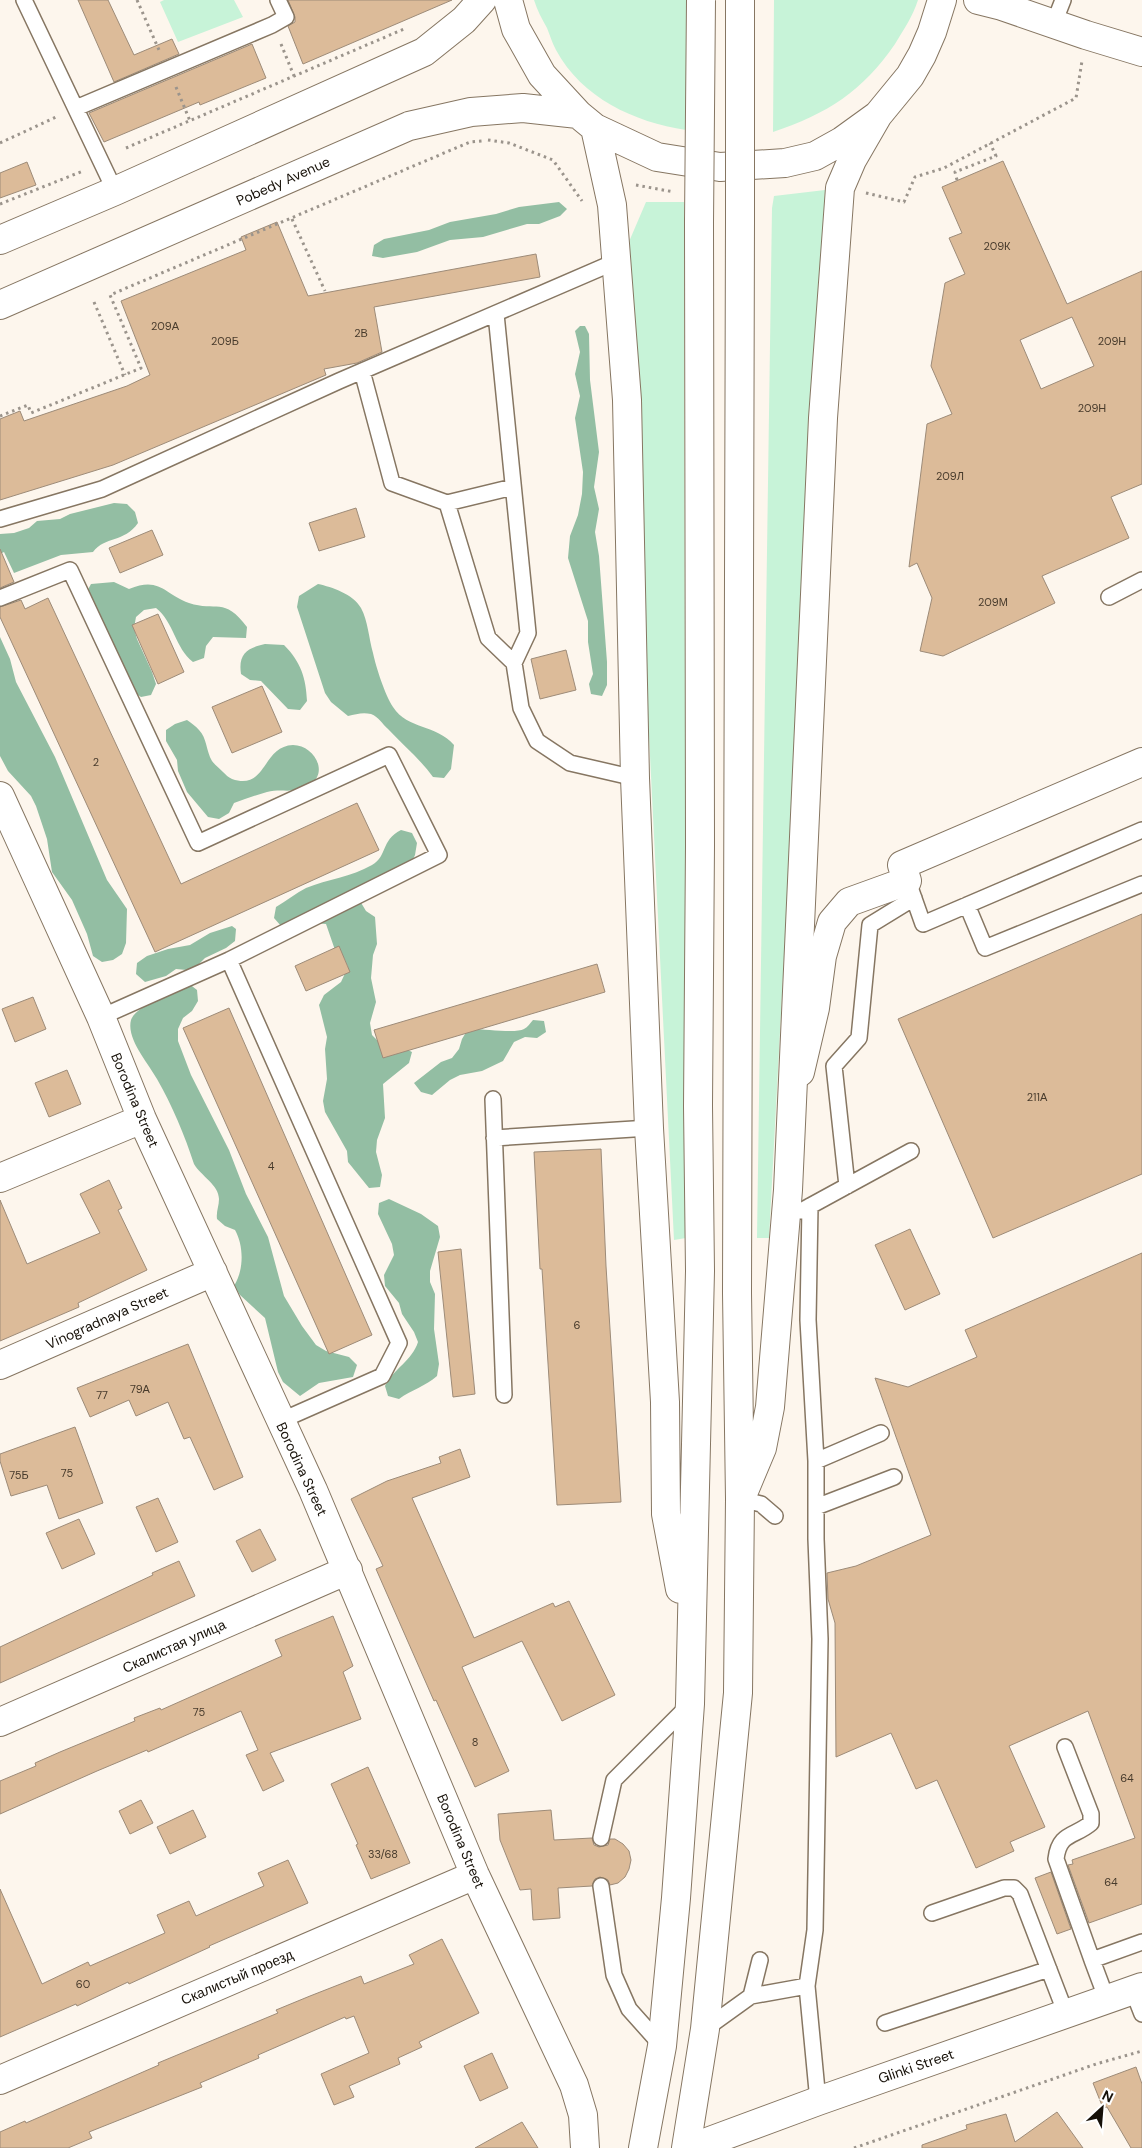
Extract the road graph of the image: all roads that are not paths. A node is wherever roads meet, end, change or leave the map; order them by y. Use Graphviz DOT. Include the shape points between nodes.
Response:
graph roads {
  1 [pos="24,0"];
  2 [pos="278,0"];
  3 [pos="482,0"];
  4 [pos="508,0"];
  5 [pos="701,0"];
  6 [pos="740,0"];
  7 [pos="942,0"];
  8 [pos="978,0"];
  9 [pos="1059,12"];
  10 [pos="1142,52"];
  11 [pos="76,108"];
  12 [pos="878,115"];
  13 [pos="587,121"];
  14 [pos="115,191"];
  15 [pos="0,240"];
  16 [pos="617,261"];
  17 [pos="0,305"];
  18 [pos="496,314"];
  19 [pos="362,371"];
  20 [pos="513,487"];
  21 [pos="447,503"];
  22 [pos="0,519"];
  23 [pos="1142,580"];
  24 [pos="1109,597"];
  25 [pos="0,598"];
  26 [pos="514,663"];
  27 [pos="1142,762"];
  28 [pos="635,778"];
  29 [pos="0,796"];
  30 [pos="1142,830"];
  31 [pos="7,831"];
  32 [pos="1142,884"];
  33 [pos="911,890"];
  34 [pos="967,905"];
  35 [pos="229,960"];
  36 [pos="101,1017"];
  37 [pos="493,1099"];
  38 [pos="142,1118"];
  39 [pos="792,1120"];
  40 [pos="649,1128"];
  41 [pos="494,1138"];
  42 [pos="911,1151"];
  43 [pos="0,1178"];
  44 [pos="847,1186"];
  45 [pos="810,1206"];
  46 [pos="785,1220"];
  47 [pos="213,1272"];
  48 [pos="779,1300"];
  49 [pos="808,1320"];
  50 [pos="0,1365"];
  51 [pos="504,1395"];
  52 [pos="280,1421"];
  53 [pos="881,1433"];
  54 [pos="816,1461"];
  55 [pos="894,1477"];
  56 [pos="740,1499"];
  57 [pos="816,1507"];
  58 [pos="775,1516"];
  59 [pos="348,1570"];
  60 [pos="691,1642"];
  61 [pos="690,1704"];
  62 [pos="0,1722"];
  63 [pos="1065,1747"];
  64 [pos="601,1838"];
  65 [pos="475,1875"];
  66 [pos="601,1886"];
  67 [pos="932,1913"];
  68 [pos="1142,1942"];
  69 [pos="760,1960"];
  70 [pos="1092,1960"];
  71 [pos="1049,1969"];
  72 [pos="806,1986"];
  73 [pos="751,1996"];
  74 [pos="1139,1997"];
  75 [pos="1107,2000"];
  76 [pos="1066,2014"];
  77 [pos="885,2023"];
  78 [pos="705,2029"];
  79 [pos="662,2046"];
  80 [pos="0,2080"];
  81 [pos="818,2100"];
  82 [pos="585,2148"];
  83 [pos="642,2148"];
  84 [pos="686,2148"];
  85 [pos="691,2148"];
  1 -- 11 [label="lane"];
  2 -- 11 [label="lane" via="286,17 272,25"];
  3 -- 14 [label="main road" via="464,20 424,52"];
  4 -- 13 [label="main road" via="516,29 542,75"];
  5 -- 60 [label="main road, bridge" via="700,1271"];
  6 -- 56 [label="main road, bridge" via="737,1293"];
  7 -- 12 [label="main road" via="932,32 914,69"];
  8 -- 9 [label="main road"];
  9 -- 10 [label="main road" via="1086,36"];
  11 -- 14 [label="lane"];
  12 -- 13 [label="main road" via="815,156 785,163 720,167 656,157"];
  12 -- 39 [label="main road" via="840,188 823,418"];
  13 -- 16 [label="main road" via="612,205"];
  13 -- 17 [label="main road, Pobedy Avenue" via="523,108 471,112 409,126"];
  14 -- 15 [label="main road"];
  16 -- 18 [label="lane"];
  16 -- 28 [label="main road" via="627,400"];
  18 -- 19 [label="lane"];
  18 -- 20 [label="lane"];
  19 -- 21 [label="lane" via="392,483"];
  19 -- 22 [label="lane" via="102,489"];
  20 -- 21 [label="lane"];
  20 -- 26 [label="lane" via="528,633"];
  21 -- 26 [label="lane" via="488,638"];
  23 -- 24 [label="lane"];
  25 -- 35 [label="lane" via="70,570 198,843 389,756 439,855"];
  26 -- 28 [label="lane" via="521,708 537,741 570,763"];
  27 -- 33 [label="main road" via="902,865"];
  28 -- 40 [label="main road"];
  29 -- 31 [label="main road, Borodina Street"];
  30 -- 34 [label="lane"];
  31 -- 36 [label="main road, Borodina Street"];
  32 -- 34 [label="lane" via="985,948"];
  33 -- 34 [label="lane" via="923,924"];
  33 -- 39 [label="main road" via="849,902 832,922 822,956"];
  33 -- 44 [label="lane" via="870,925 858,1038 834,1066"];
  35 -- 36 [label="lane"];
  35 -- 52 [label="lane" via="399,1343 382,1376"];
  36 -- 38 [label="main road, Borodina Street"];
  37 -- 41 [label="lane"];
  38 -- 43 [label="main road"];
  38 -- 47 [label="main road, Borodina Street"];
  39 -- 46 [label="main road"];
  40 -- 41 [label="lane"];
  40 -- 60 [label="main road" via="665,1402 666,1514"];
  41 -- 51 [label="lane"];
  42 -- 44 [label="lane"];
  44 -- 45 [label="lane"];
  45 -- 46 [label="lane"];
  45 -- 49 [label="lane"];
  46 -- 48 [label="main road"];
  47 -- 50 [label="main road, Vinogradnaya Street"];
  47 -- 52 [label="main road, Borodina Street"];
  48 -- 49 [label="lane"];
  48 -- 56 [label="main road" via="770,1407 762,1448"];
  49 -- 54 [label="lane"];
  52 -- 59 [label="main road, Borodina Street"];
  53 -- 54 [label="lane"];
  54 -- 57 [label="lane"];
  55 -- 57 [label="lane"];
  56 -- 58 [label="lane" via="761,1504"];
  56 -- 78 [label="main road" via="738,1693"];
  57 -- 72 [label="lane" via="820,1639 819,1815 815,1930"];
  59 -- 62 [label="main road, Скалистая улица"];
  59 -- 65 [label="main road, Borodina Street"];
  60 -- 61 [label="main road"];
  61 -- 64 [label="lane" via="614,1780"];
  61 -- 79 [label="main road"];
  63 -- 70 [label="lane" via="1092,1823 1063,1840 1056,1859"];
  65 -- 80 [label="main road, Скалистый проезд"];
  65 -- 82 [label="main road, Borodina Street" via="574,2086 583,2115"];
  66 -- 79 [label="lane" via="614,1975 629,2009"];
  67 -- 71 [label="lane" via="1004,1888 1014,1888 1020,1894"];
  68 -- 70 [label="lane"];
  69 -- 73 [label="lane"];
  70 -- 75 [label="lane"];
  71 -- 76 [label="lane"];
  71 -- 77 [label="lane"];
  72 -- 73 [label="lane"];
  72 -- 81 [label="lane"];
  73 -- 78 [label="lane"];
  74 -- 75 [label="main road, Glinki Street"];
  75 -- 76 [label="main road, Glinki Street"];
  76 -- 81 [label="main road, Glinki Street"];
  78 -- 84 [label="main road"];
  79 -- 83 [label="main road"];
  81 -- 85 [label="main road, Glinki Street"];
}
